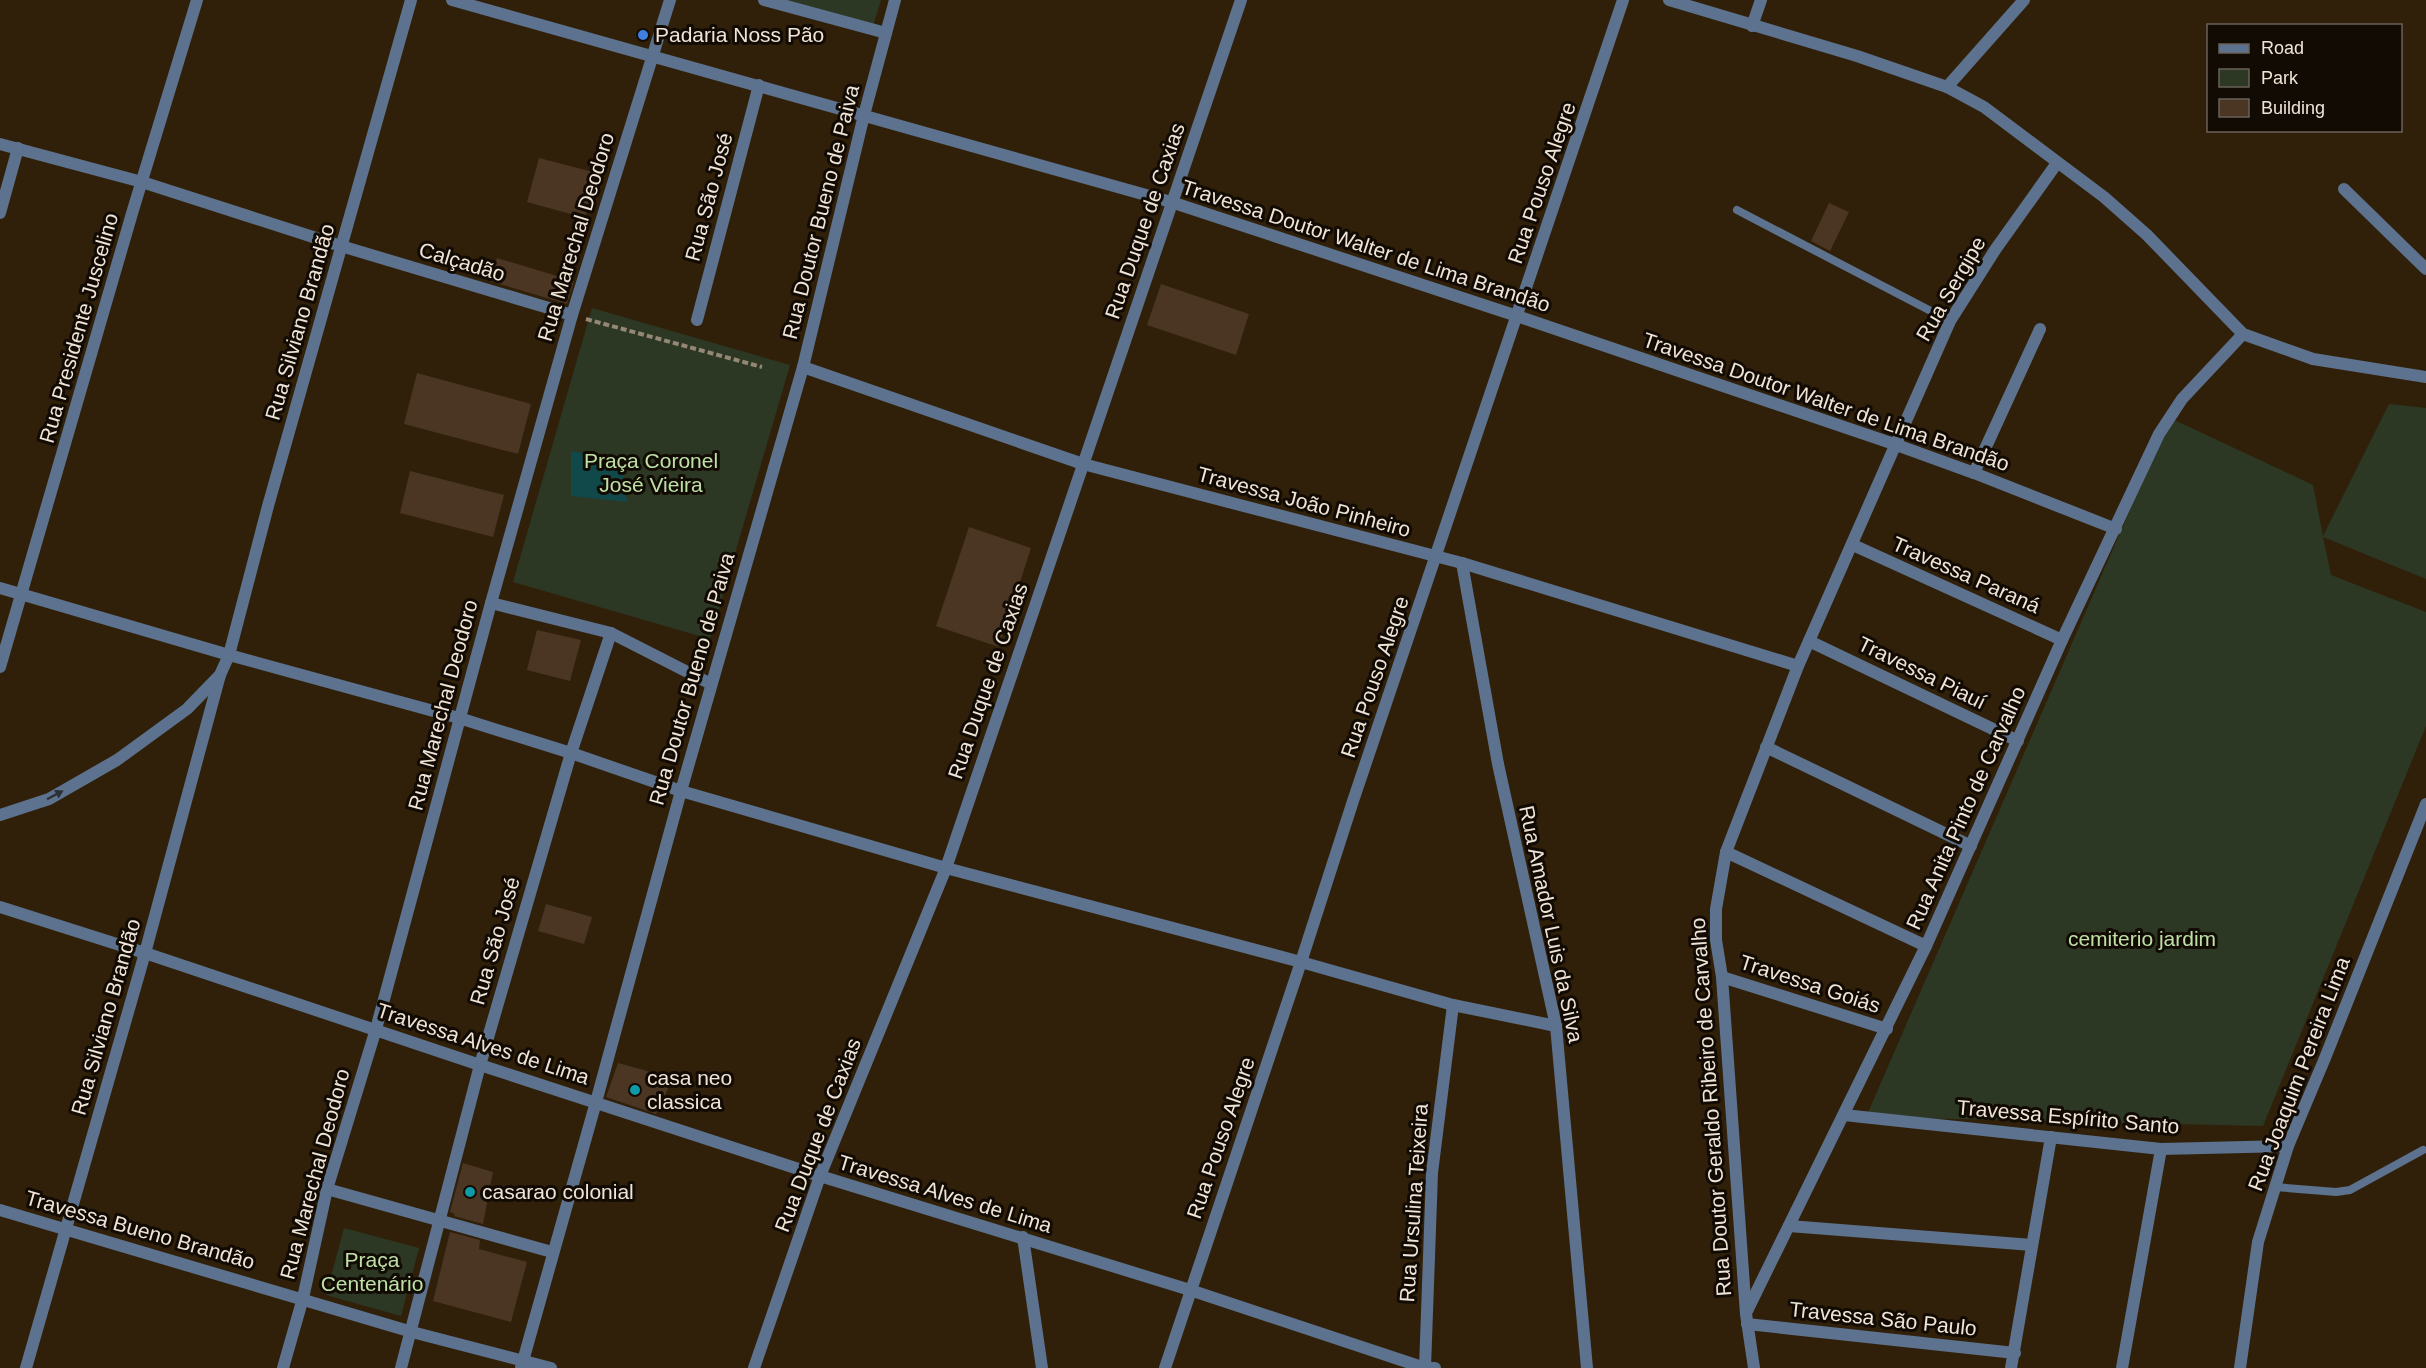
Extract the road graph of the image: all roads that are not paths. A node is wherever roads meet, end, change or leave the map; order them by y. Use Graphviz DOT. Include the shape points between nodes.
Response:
graph roads {
  1 [pos="197,0"];
  2 [pos="411,0"];
  3 [pos="452,0"];
  4 [pos="670,0"];
  5 [pos="764,0"];
  6 [pos="895,0"];
  7 [pos="1240,0"];
  8 [pos="1623,0"];
  9 [pos="1669,0"];
  10 [pos="1761,0"];
  11 [pos="2024,0"];
  12 [pos="1752,26"];
  13 [pos="886,33"];
  14 [pos="652,56"];
  15 [pos="759,85"];
  16 [pos="1947,87"];
  17 [pos="864,115"];
  18 [pos="0,144"];
  19 [pos="18,148"];
  20 [pos="2056,163"];
  21 [pos="142,182"];
  22 [pos="2344,189"];
  23 [pos="1172,202"];
  24 [pos="1737,210"];
  25 [pos="0,213"];
  26 [pos="341,246"];
  27 [pos="2426,269"];
  28 [pos="572,315"];
  29 [pos="1517,316"];
  30 [pos="698,320"];
  31 [pos="1950,321"];
  32 [pos="2040,329"];
  33 [pos="2243,334"];
  34 [pos="803,367"];
  35 [pos="2426,377"];
  36 [pos="1894,444"];
  37 [pos="1083,464"];
  38 [pos="1974,473"];
  39 [pos="2116,530"];
  40 [pos="1853,545"];
  41 [pos="1437,557"];
  42 [pos="1462,563"];
  43 [pos="0,588"];
  44 [pos="21,594"];
  45 [pos="491,603"];
  46 [pos="610,633"];
  47 [pos="2062,640"];
  48 [pos="1809,641"];
  49 [pos="229,655"];
  50 [pos="1798,666"];
  51 [pos="0,667"];
  52 [pos="220,675"];
  53 [pos="711,684"];
  54 [pos="459,718"];
  55 [pos="2018,741"];
  56 [pos="1766,747"];
  57 [pos="570,753"];
  58 [pos="681,791"];
  59 [pos="2426,804"];
  60 [pos="0,815"];
  61 [pos="1971,846"];
  62 [pos="1726,852"];
  63 [pos="946,868"];
  64 [pos="0,907"];
  65 [pos="1926,946"];
  66 [pos="146,953"];
  67 [pos="1301,962"];
  68 [pos="1722,977"];
  69 [pos="1453,1005"];
  70 [pos="1556,1026"];
  71 [pos="376,1029"];
  72 [pos="1887,1029"];
  73 [pos="480,1065"];
  74 [pos="596,1102"];
  75 [pos="1845,1114"];
  76 [pos="2051,1137"];
  77 [pos="2288,1146"];
  78 [pos="2161,1149"];
  79 [pos="2423,1150"];
  80 [pos="820,1176"];
  81 [pos="2274,1186"];
  82 [pos="327,1189"];
  83 [pos="0,1210"];
  84 [pos="438,1222"];
  85 [pos="1789,1226"];
  86 [pos="65,1228"];
  87 [pos="1023,1237"];
  88 [pos="2032,1245"];
  89 [pos="552,1252"];
  90 [pos="1191,1290"];
  91 [pos="303,1298"];
  92 [pos="1746,1319"];
  93 [pos="412,1332"];
  94 [pos="2015,1353"];
  95 [pos="522,1364"];
  96 [pos="26,1368"];
  97 [pos="283,1368"];
  98 [pos="401,1368"];
  99 [pos="551,1368"];
  100 [pos="754,1368"];
  101 [pos="1042,1368"];
  102 [pos="1165,1368"];
  103 [pos="1425,1368"];
  104 [pos="1435,1368"];
  105 [pos="1587,1368"];
  106 [pos="1754,1368"];
  107 [pos="2011,1368"];
  108 [pos="2122,1368"];
  109 [pos="2240,1368"];
  1 -- 21 [label="street, Rua Presidente Juscelino"];
  2 -- 26 [label="street, Rua Silviano Brandão"];
  3 -- 14 [label="street, Travessa Doutor Walter de Lima Brandão"];
  4 -- 14 [label="street, Rua Marechal Deodoro"];
  5 -- 13 [label="street"];
  6 -- 13 [label="street, Rua Doutor Bueno de Paiva"];
  7 -- 23 [label="street, Rua Duque de Caxias"];
  8 -- 29 [label="street, Rua Pouso Alegre"];
  9 -- 12 [label="street"];
  10 -- 12 [label="street"];
  11 -- 16 [label="street"];
  12 -- 16 [label="street"];
  13 -- 17 [label="street, Rua Doutor Bueno de Paiva"];
  14 -- 15 [label="street, Travessa Doutor Walter de Lima Brandão"];
  14 -- 28 [label="street, Rua Marechal Deodoro"];
  15 -- 17 [label="street, Travessa Doutor Walter de Lima Brandão"];
  15 -- 30 [label="street, Rua São José"];
  16 -- 20 [label="street" via="1984,107"];
  17 -- 23 [label="street, Travessa Doutor Walter de Lima Brandão"];
  17 -- 34 [label="street, Rua Doutor Bueno de Paiva"];
  18 -- 19 [label="street, Calçadão"];
  19 -- 21 [label="street, Calçadão"];
  19 -- 25 [label="street"];
  20 -- 31 [label="street, Rua Sergipe"];
  20 -- 33 [label="street" via="2104,197 2147,235"];
  21 -- 26 [label="street, Calçadão"];
  21 -- 44 [label="street, Rua Presidente Juscelino"];
  22 -- 27 [label="street"];
  23 -- 29 [label="street, Travessa Doutor Walter de Lima Brandão"];
  23 -- 37 [label="street, Rua Duque de Caxias"];
  24 -- 31 [label="lane"];
  26 -- 28 [label="street, Calçadão"];
  26 -- 49 [label="street, Rua Silviano Brandão"];
  28 -- 45 [label="street, Rua Marechal Deodoro"];
  29 -- 36 [label="street, Travessa Doutor Walter de Lima Brandão"];
  29 -- 41 [label="street, Rua Pouso Alegre"];
  31 -- 36 [label="street, Rua Sergipe"];
  32 -- 38 [label="street"];
  33 -- 35 [label="street" via="2313,359"];
  33 -- 39 [label="street, Rua Anita Pinto de Carvalho" via="2169,418"];
  34 -- 37 [label="street, Travessa João Pinheiro"];
  34 -- 53 [label="street, Rua Doutor Bueno de Paiva"];
  36 -- 38 [label="street, Travessa Doutor Walter de Lima Brandão"];
  36 -- 40 [label="street, Rua Doutor Geraldo Ribeiro de Carvalho"];
  37 -- 41 [label="street, Travessa João Pinheiro"];
  37 -- 63 [label="street, Rua Duque de Caxias"];
  38 -- 39 [label="street, Travessa Doutor Walter de Lima Brandão"];
  39 -- 47 [label="street, Rua Anita Pinto de Carvalho"];
  40 -- 47 [label="street, Travessa Paraná"];
  40 -- 48 [label="street, Rua Doutor Geraldo Ribeiro de Carvalho"];
  41 -- 42 [label="street, Travessa João Pinheiro"];
  41 -- 67 [label="street, Rua Pouso Alegre"];
  42 -- 50 [label="street, Travessa João Pinheiro"];
  42 -- 70 [label="street, Rua Amador Luis da Silva" via="1498,764"];
  43 -- 44 [label="street"];
  44 -- 49 [label="street"];
  44 -- 51 [label="street, Rua Presidente Juscelino"];
  45 -- 46 [label="street"];
  45 -- 54 [label="street, Rua Marechal Deodoro"];
  46 -- 53 [label="street"];
  46 -- 57 [label="street, Rua São José"];
  47 -- 55 [label="street, Rua Anita Pinto de Carvalho"];
  48 -- 50 [label="street, Rua Doutor Geraldo Ribeiro de Carvalho"];
  48 -- 55 [label="street, Travessa Piauí"];
  49 -- 52 [label="street, Rua Silviano Brandão"];
  49 -- 54 [label="street"];
  50 -- 56 [label="street, Rua Doutor Geraldo Ribeiro de Carvalho"];
  60 -- 52 [label="street, one-way" via="49,798 117,760 187,709"];
  52 -- 66 [label="street, Rua Silviano Brandão"];
  53 -- 58 [label="street, Rua Doutor Bueno de Paiva"];
  54 -- 57 [label="street"];
  54 -- 71 [label="street, Rua Marechal Deodoro"];
  55 -- 61 [label="street, Rua Anita Pinto de Carvalho"];
  56 -- 61 [label="street"];
  56 -- 62 [label="street, Rua Doutor Geraldo Ribeiro de Carvalho"];
  57 -- 58 [label="street"];
  57 -- 73 [label="street, Rua São José"];
  58 -- 63 [label="street"];
  58 -- 74 [label="street, Rua Doutor Bueno de Paiva"];
  59 -- 77 [label="street, Rua Joaquim Pereira Lima"];
  61 -- 65 [label="street, Rua Anita Pinto de Carvalho"];
  62 -- 65 [label="street"];
  62 -- 68 [label="street, Rua Doutor Geraldo Ribeiro de Carvalho" via="1716,909"];
  63 -- 67 [label="street"];
  63 -- 80 [label="street, Rua Duque de Caxias"];
  64 -- 66 [label="street, Travessa Alves de Lima"];
  65 -- 72 [label="street, Rua Anita Pinto de Carvalho"];
  66 -- 71 [label="street, Travessa Alves de Lima"];
  66 -- 86 [label="street, Rua Silviano Brandão"];
  67 -- 69 [label="street"];
  67 -- 90 [label="street, Rua Pouso Alegre"];
  68 -- 72 [label="street, Travessa Goiás"];
  68 -- 92 [label="street, Rua Doutor Geraldo Ribeiro de Carvalho"];
  69 -- 70 [label="street"];
  69 -- 103 [label="street, Rua Ursulina Teixeira" via="1432,1173"];
  70 -- 105 [label="street, Rua Amador Luis da Silva"];
  71 -- 73 [label="street, Travessa Alves de Lima"];
  71 -- 82 [label="street, Rua Marechal Deodoro"];
  72 -- 75 [label="street, Rua Anita Pinto de Carvalho"];
  73 -- 74 [label="street, Travessa Alves de Lima"];
  73 -- 84 [label="street, Rua São José"];
  74 -- 80 [label="street, Travessa Alves de Lima"];
  74 -- 89 [label="street, Rua Doutor Bueno de Paiva"];
  75 -- 76 [label="street, Travessa Espírito Santo"];
  75 -- 85 [label="street, Rua Anita Pinto de Carvalho"];
  76 -- 78 [label="street, Travessa Espírito Santo"];
  76 -- 88 [label="street"];
  77 -- 78 [label="street, Travessa Espírito Santo"];
  77 -- 81 [label="street, Rua Joaquim Pereira Lima"];
  78 -- 108 [label="street"];
  79 -- 81 [label="lane" via="2350,1190"];
  80 -- 87 [label="street, Travessa Alves de Lima"];
  80 -- 100 [label="street, Rua Duque de Caxias"];
  81 -- 109 [label="street, Rua Joaquim Pereira Lima" via="2258,1242"];
  82 -- 84 [label="street"];
  82 -- 91 [label="street, Rua Marechal Deodoro"];
  83 -- 86 [label="street, Travessa Bueno Brandão"];
  84 -- 89 [label="street"];
  84 -- 93 [label="street, Rua São José"];
  85 -- 88 [label="street"];
  85 -- 92 [label="street, Rua Anita Pinto de Carvalho"];
  86 -- 91 [label="street, Travessa Bueno Brandão"];
  86 -- 96 [label="street, Rua Silviano Brandão"];
  87 -- 90 [label="street, Travessa Alves de Lima"];
  87 -- 101 [label="street"];
  88 -- 94 [label="street"];
  89 -- 95 [label="street, Rua Doutor Bueno de Paiva"];
  90 -- 102 [label="street, Rua Pouso Alegre"];
  90 -- 103 [label="street, Travessa Alves de Lima"];
  91 -- 93 [label="street"];
  91 -- 97 [label="street, Rua Marechal Deodoro"];
  92 -- 94 [label="street, Travessa São Paulo"];
  92 -- 106 [label="street, Rua Doutor Geraldo Ribeiro de Carvalho"];
  93 -- 95 [label="street"];
  93 -- 98 [label="street, Rua São José"];
  94 -- 107 [label="street"];
  95 -- 99 [label="street"];
  103 -- 104 [label="street, Travessa Alves de Lima"];
}
